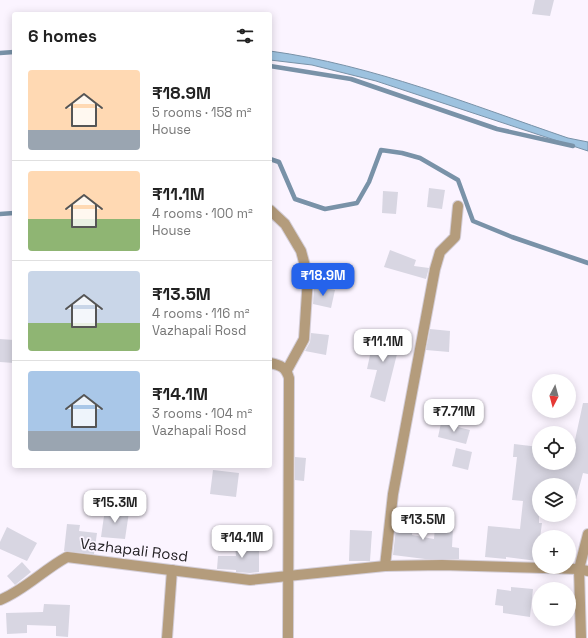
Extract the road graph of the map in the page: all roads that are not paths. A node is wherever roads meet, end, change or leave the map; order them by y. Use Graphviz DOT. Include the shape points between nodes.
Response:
graph roads {
  1 [pos="458,206"];
  2 [pos="272,212"];
  3 [pos="272,364"];
  4 [pos="286,370"];
  5 [pos="588,534"];
  6 [pos="385,566"];
  7 [pos="172,570"];
  8 [pos="584,570"];
  9 [pos="288,575"];
  10 [pos="0,600"];
  11 [pos="167,638"];
  12 [pos="288,638"];
  13 [pos="581,638"];
  1 -- 6 [label="street" via="454,237 440,252 435,269 393,494"];
  2 -- 4 [label="street" via="285,224 301,251 308,277 304,339"];
  3 -- 4 [label="street"];
  4 -- 9 [label="street" via="289,385"];
  5 -- 8 [label="street"];
  6 -- 8 [label="street, Vazhapali Rosd"];
  6 -- 9 [label="street, Vazhapali Rosd"];
  7 -- 9 [label="street, Vazhapali Rosd" via="250,580"];
  7 -- 10 [label="street, Vazhapali Rosd" via="67,557 14,595"];
  7 -- 11 [label="street"];
  8 -- 13 [label="street"];
  9 -- 12 [label="street"];
}
